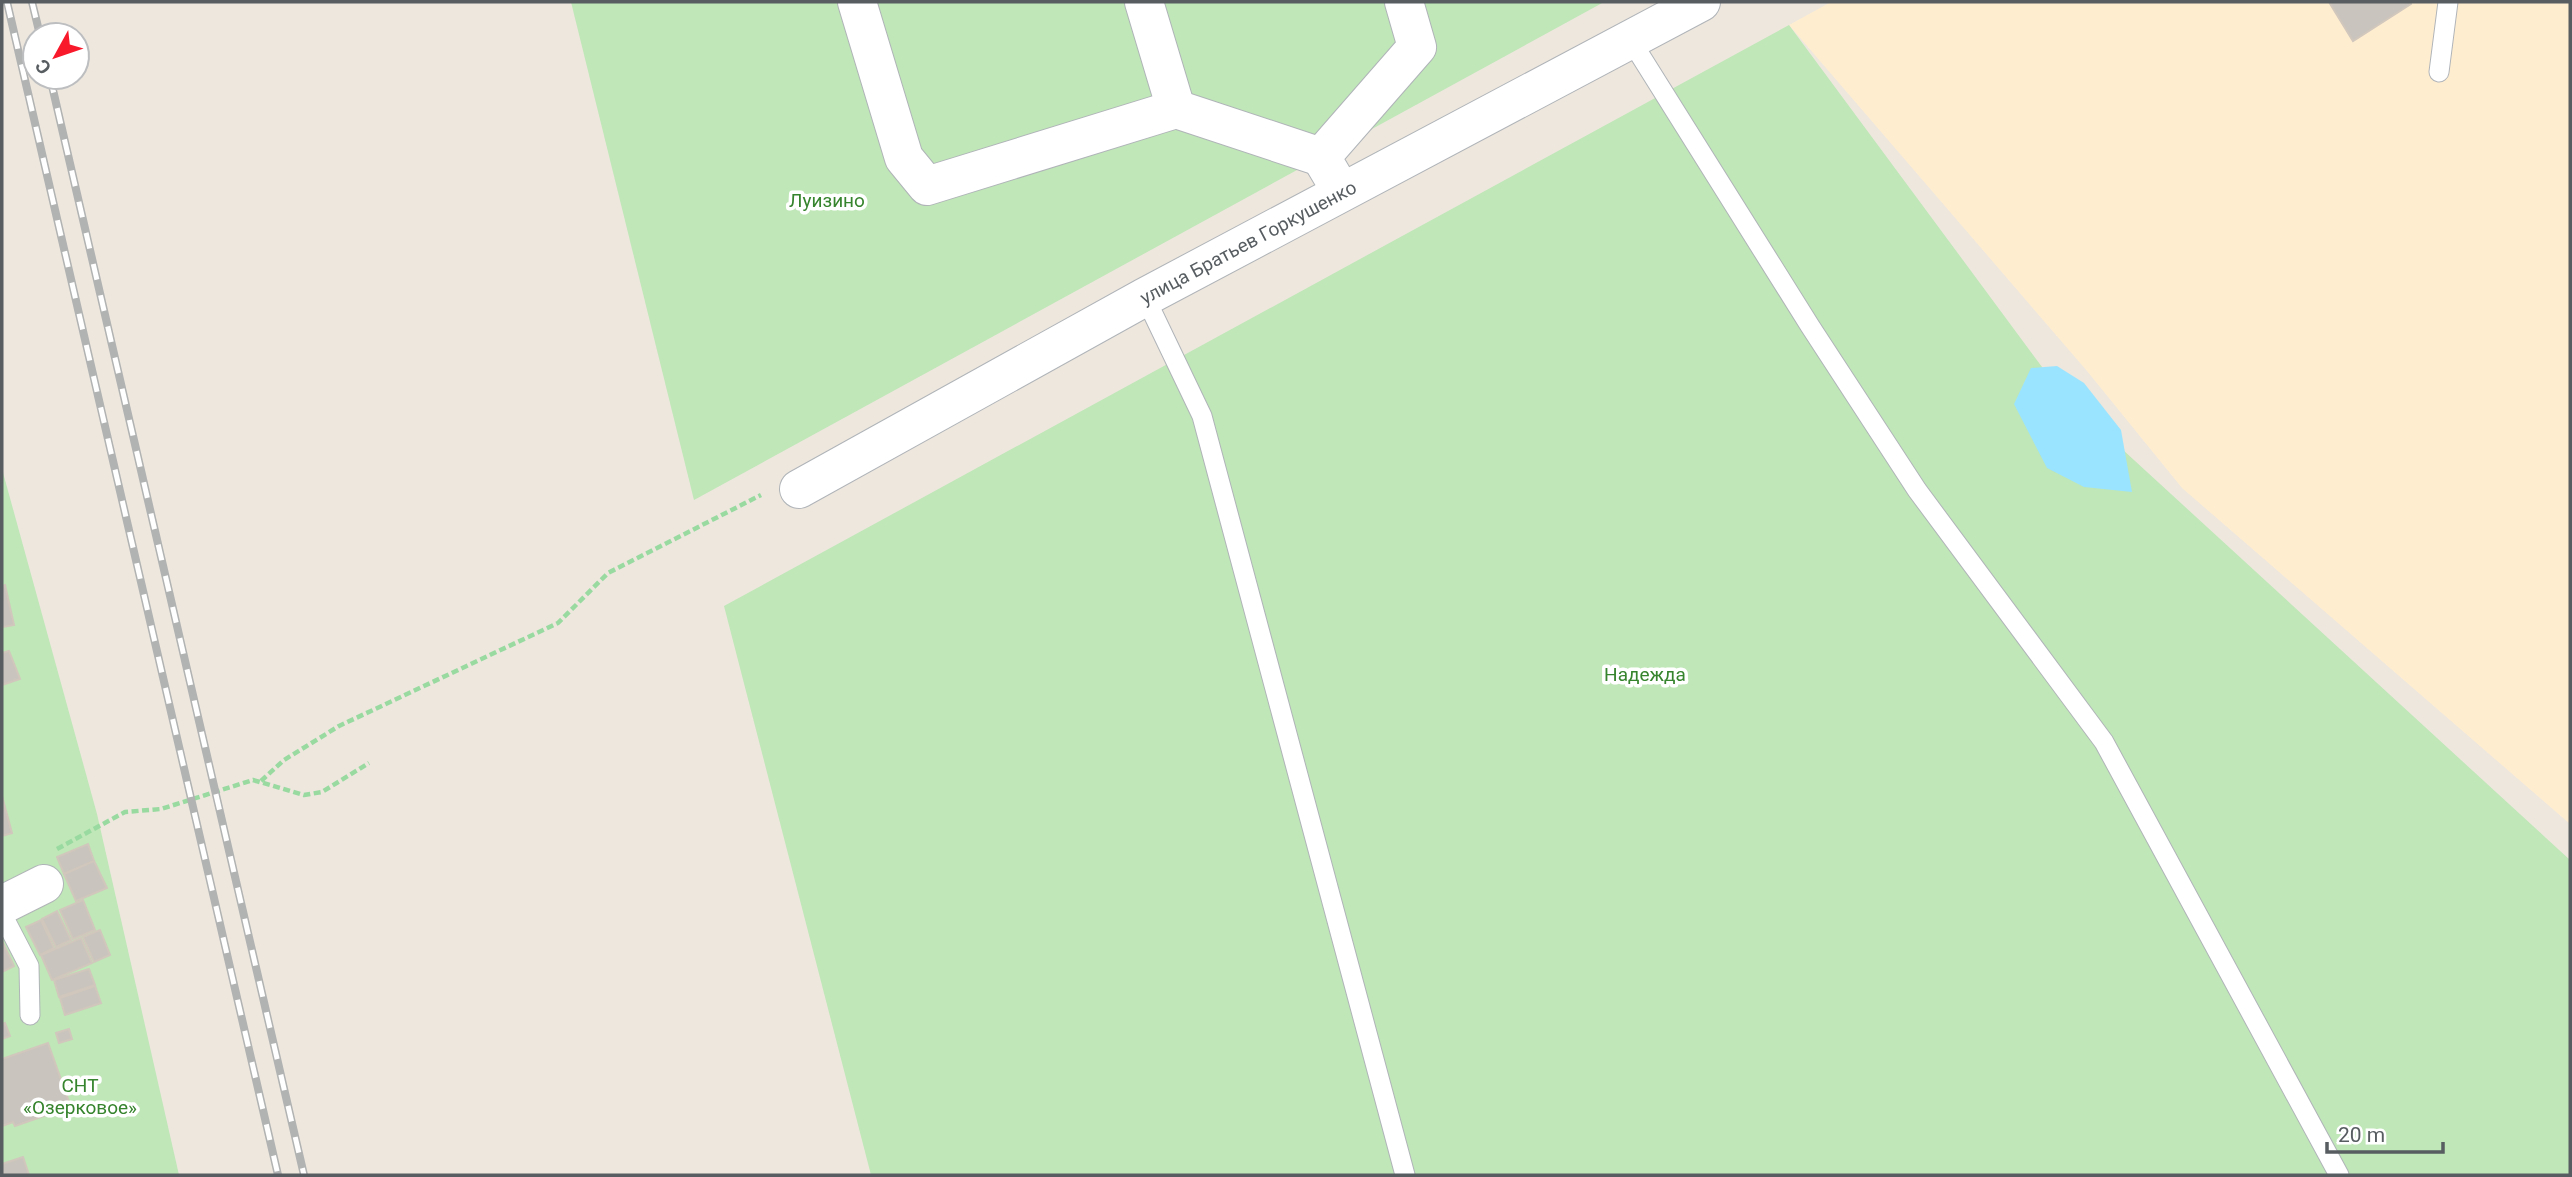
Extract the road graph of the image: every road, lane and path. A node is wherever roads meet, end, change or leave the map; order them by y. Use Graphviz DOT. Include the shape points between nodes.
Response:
graph roads {
  1 [pos="857,2"];
  2 [pos="1144,2"];
  3 [pos="1404,2"];
  4 [pos="1700,2"];
  5 [pos="2448,2"];
  6 [pos="1630,39"];
  7 [pos="2439,72"];
  8 [pos="1176,109"];
  9 [pos="1321,157"];
  10 [pos="1342,192"];
  11 [pos="1144,297"];
  12 [pos="799,489"];
  13 [pos="369,764"];
  14 [pos="261,780"];
  15 [pos="44,884"];
  16 [pos="2,905"];
  17 [pos="2,914"];
  18 [pos="30,1015"];
  19 [pos="1405,1175"];
  20 [pos="2339,1175"];
  1 -- 8 [label="street" via="904,158 927,186"];
  2 -- 8 [label="street"];
  3 -- 9 [label="street" via="1417,47"];
  4 -- 6 [label="street, улица Братьев Горкушенко"];
  5 -- 7 [label="lane"];
  6 -- 10 [label="street, улица Братьев Горкушенко"];
  6 -- 20 [label="lane" via="1917,490 2104,742"];
  8 -- 9 [label="street"];
  9 -- 10 [label="street"];
  10 -- 11 [label="street, улица Братьев Горкушенко"];
  11 -- 12 [label="street, улица Братьев Горкушенко"];
  11 -- 19 [label="lane" via="1202,416"];
  12 -- 14 [label="path" via="774,489 608,573 558,622 339,726"];
  13 -- 14 [label="path" via="322,792 304,795"];
  14 -- 15 [label="path" via="161,810 125,812 58,848 45,867"];
  15 -- 16 [label="street"];
  17 -- 18 [label="lane" via="29,965"];
}
